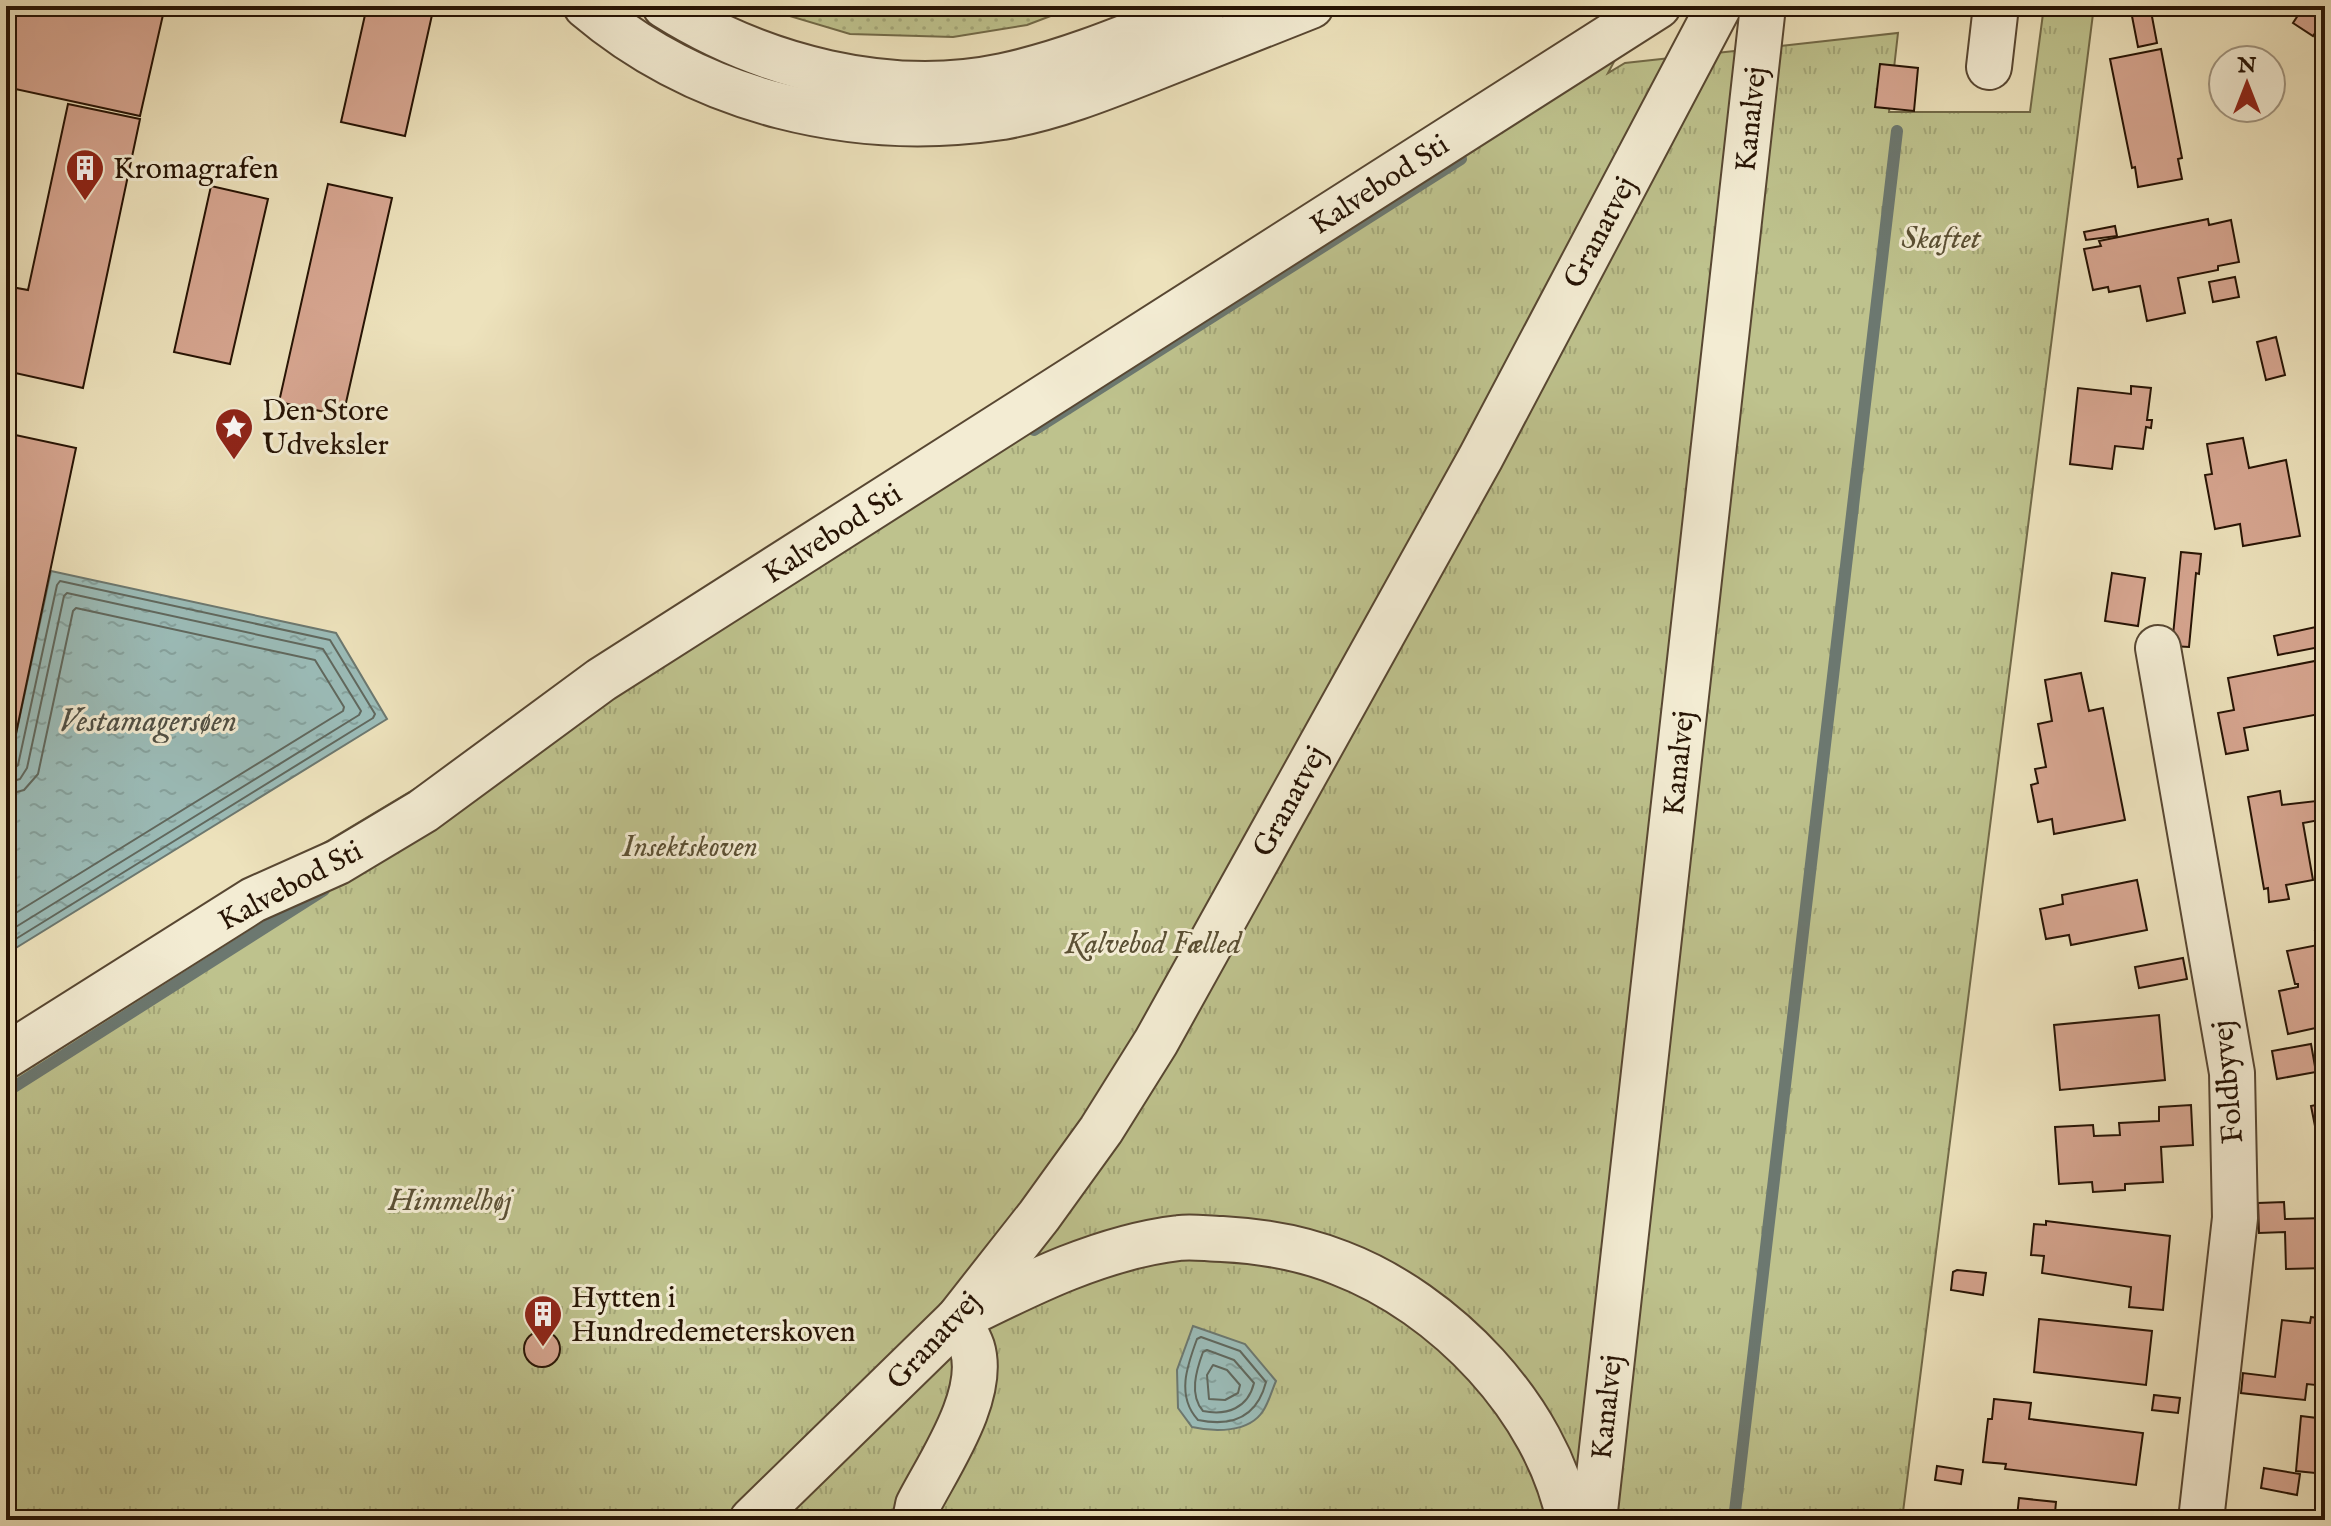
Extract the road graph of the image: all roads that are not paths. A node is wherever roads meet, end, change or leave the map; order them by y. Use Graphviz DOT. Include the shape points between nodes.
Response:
graph roads {
  1 [pos="586,6"];
  2 [pos="665,6"];
  3 [pos="1204,6"];
  4 [pos="1311,6"];
  5 [pos="1658,6"];
  6 [pos="1719,6"];
  7 [pos="1763,6"];
  8 [pos="1996,6"];
  9 [pos="1989,67"];
  10 [pos="2158,648"];
  11 [pos="6,1056"];
  12 [pos="958,1319"];
  13 [pos="752,1520"];
  14 [pos="915,1520"];
  15 [pos="1569,1520"];
  16 [pos="1594,1520"];
  17 [pos="2201,1520"];
  1 -- 4 [label="street" via="680,69 757,100 838,119 921,124 1004,116 1084,96"];
  2 -- 3 [label="street" via="767,57 845,78 922,84 1000,76 1073,57"];
  5 -- 11 [label="street, Kalvebod Sti" via="601,680 423,811 338,862 253,900"];
  6 -- 12 [label="street, Granatvej" via="1481,457 1156,1042 1101,1130"];
  7 -- 16 [label="street, Kanalvej"];
  8 -- 9 [label="street"];
  10 -- 17 [label="street, Foldbyvej" via="2232,1073 2235,1218"];
  12 -- 13 [label="street, Granatvej"];
  12 -- 14 [label="street" via="972,1348 975,1371 968,1407"];
  12 -- 15 [label="street" via="1105,1253 1181,1237 1259,1241 1340,1263 1418,1303 1478,1355 1524,1413 1564,1491"];
}
